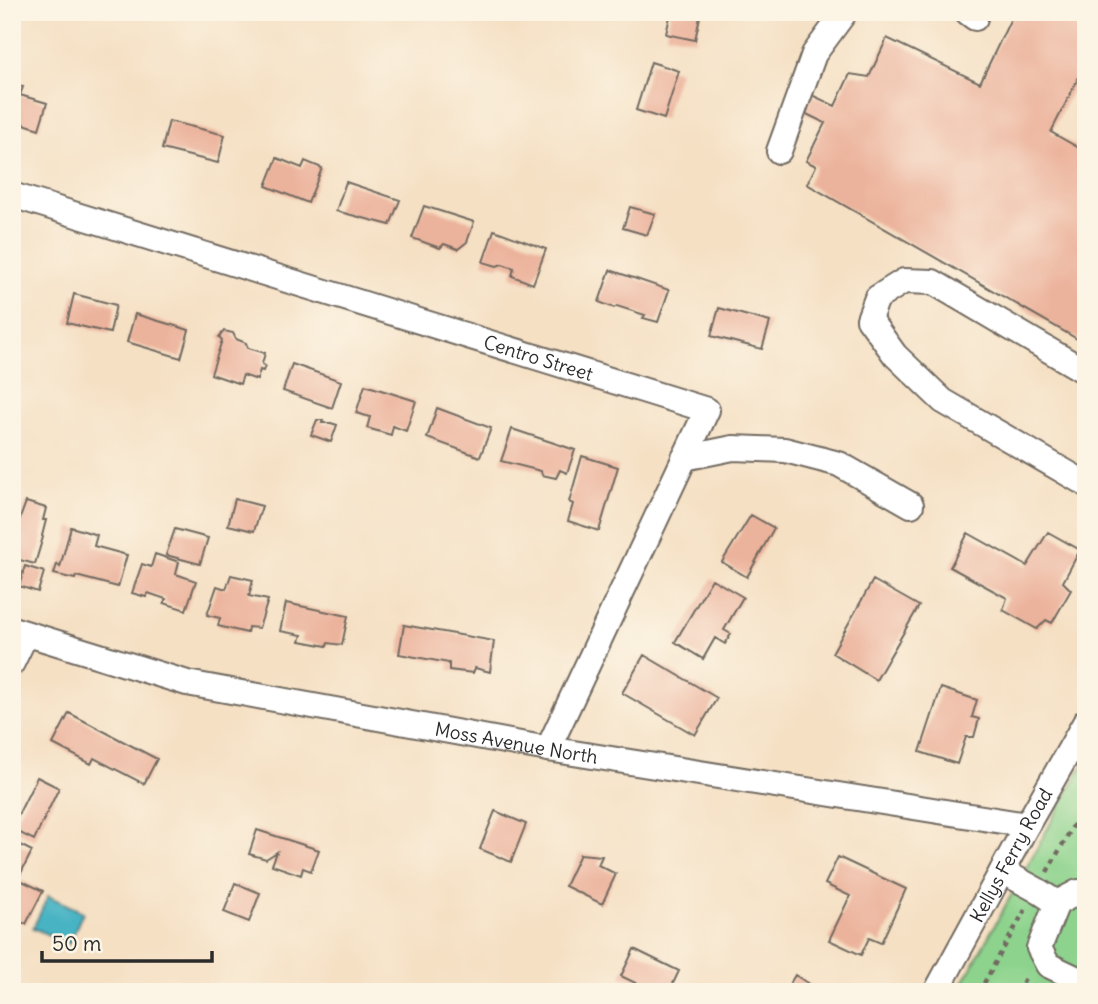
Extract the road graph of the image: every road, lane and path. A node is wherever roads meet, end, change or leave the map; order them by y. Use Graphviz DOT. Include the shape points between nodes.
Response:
graph roads {
  1 [pos="845,12"];
  2 [pos="779,151"];
  3 [pos="12,195"];
  4 [pos="1086,372"];
  5 [pos="684,458"];
  6 [pos="1086,484"];
  7 [pos="911,505"];
  8 [pos="19,631"];
  9 [pos="12,663"];
  10 [pos="1086,721"];
  11 [pos="548,749"];
  12 [pos="1076,821"];
  13 [pos="1027,825"];
  14 [pos="1086,826"];
  15 [pos="1002,871"];
  16 [pos="1086,894"];
  17 [pos="1057,903"];
  18 [pos="1086,983"];
  19 [pos="981,988"];
  20 [pos="936,992"];
  21 [pos="989,992"];
  1 -- 2 [label="street" via="814,54"];
  3 -- 5 [label="street, Centro Street" via="707,410"];
  4 -- 6 [label="street" via="933,282 904,281 877,298 869,319 895,355 943,401"];
  5 -- 7 [label="street" via="733,448 785,450 839,464"];
  5 -- 11 [label="street, Centro Street"];
  8 -- 9 [label="street"];
  8 -- 11 [label="street, Moss Avenue North" via="187,682"];
  10 -- 13 [label="street, Kellys Ferry Road"];
  11 -- 13 [label="street, Moss Avenue North"];
  12 -- 14 [label="path"];
  13 -- 15 [label="street, Kellys Ferry Road"];
  15 -- 17 [label="street"];
  15 -- 20 [label="street, Kellys Ferry Road"];
  16 -- 17 [label="street" via="1077,892"];
  17 -- 18 [label="street" via="1039,948 1048,965"];
  19 -- 21 [label="path"];
}
